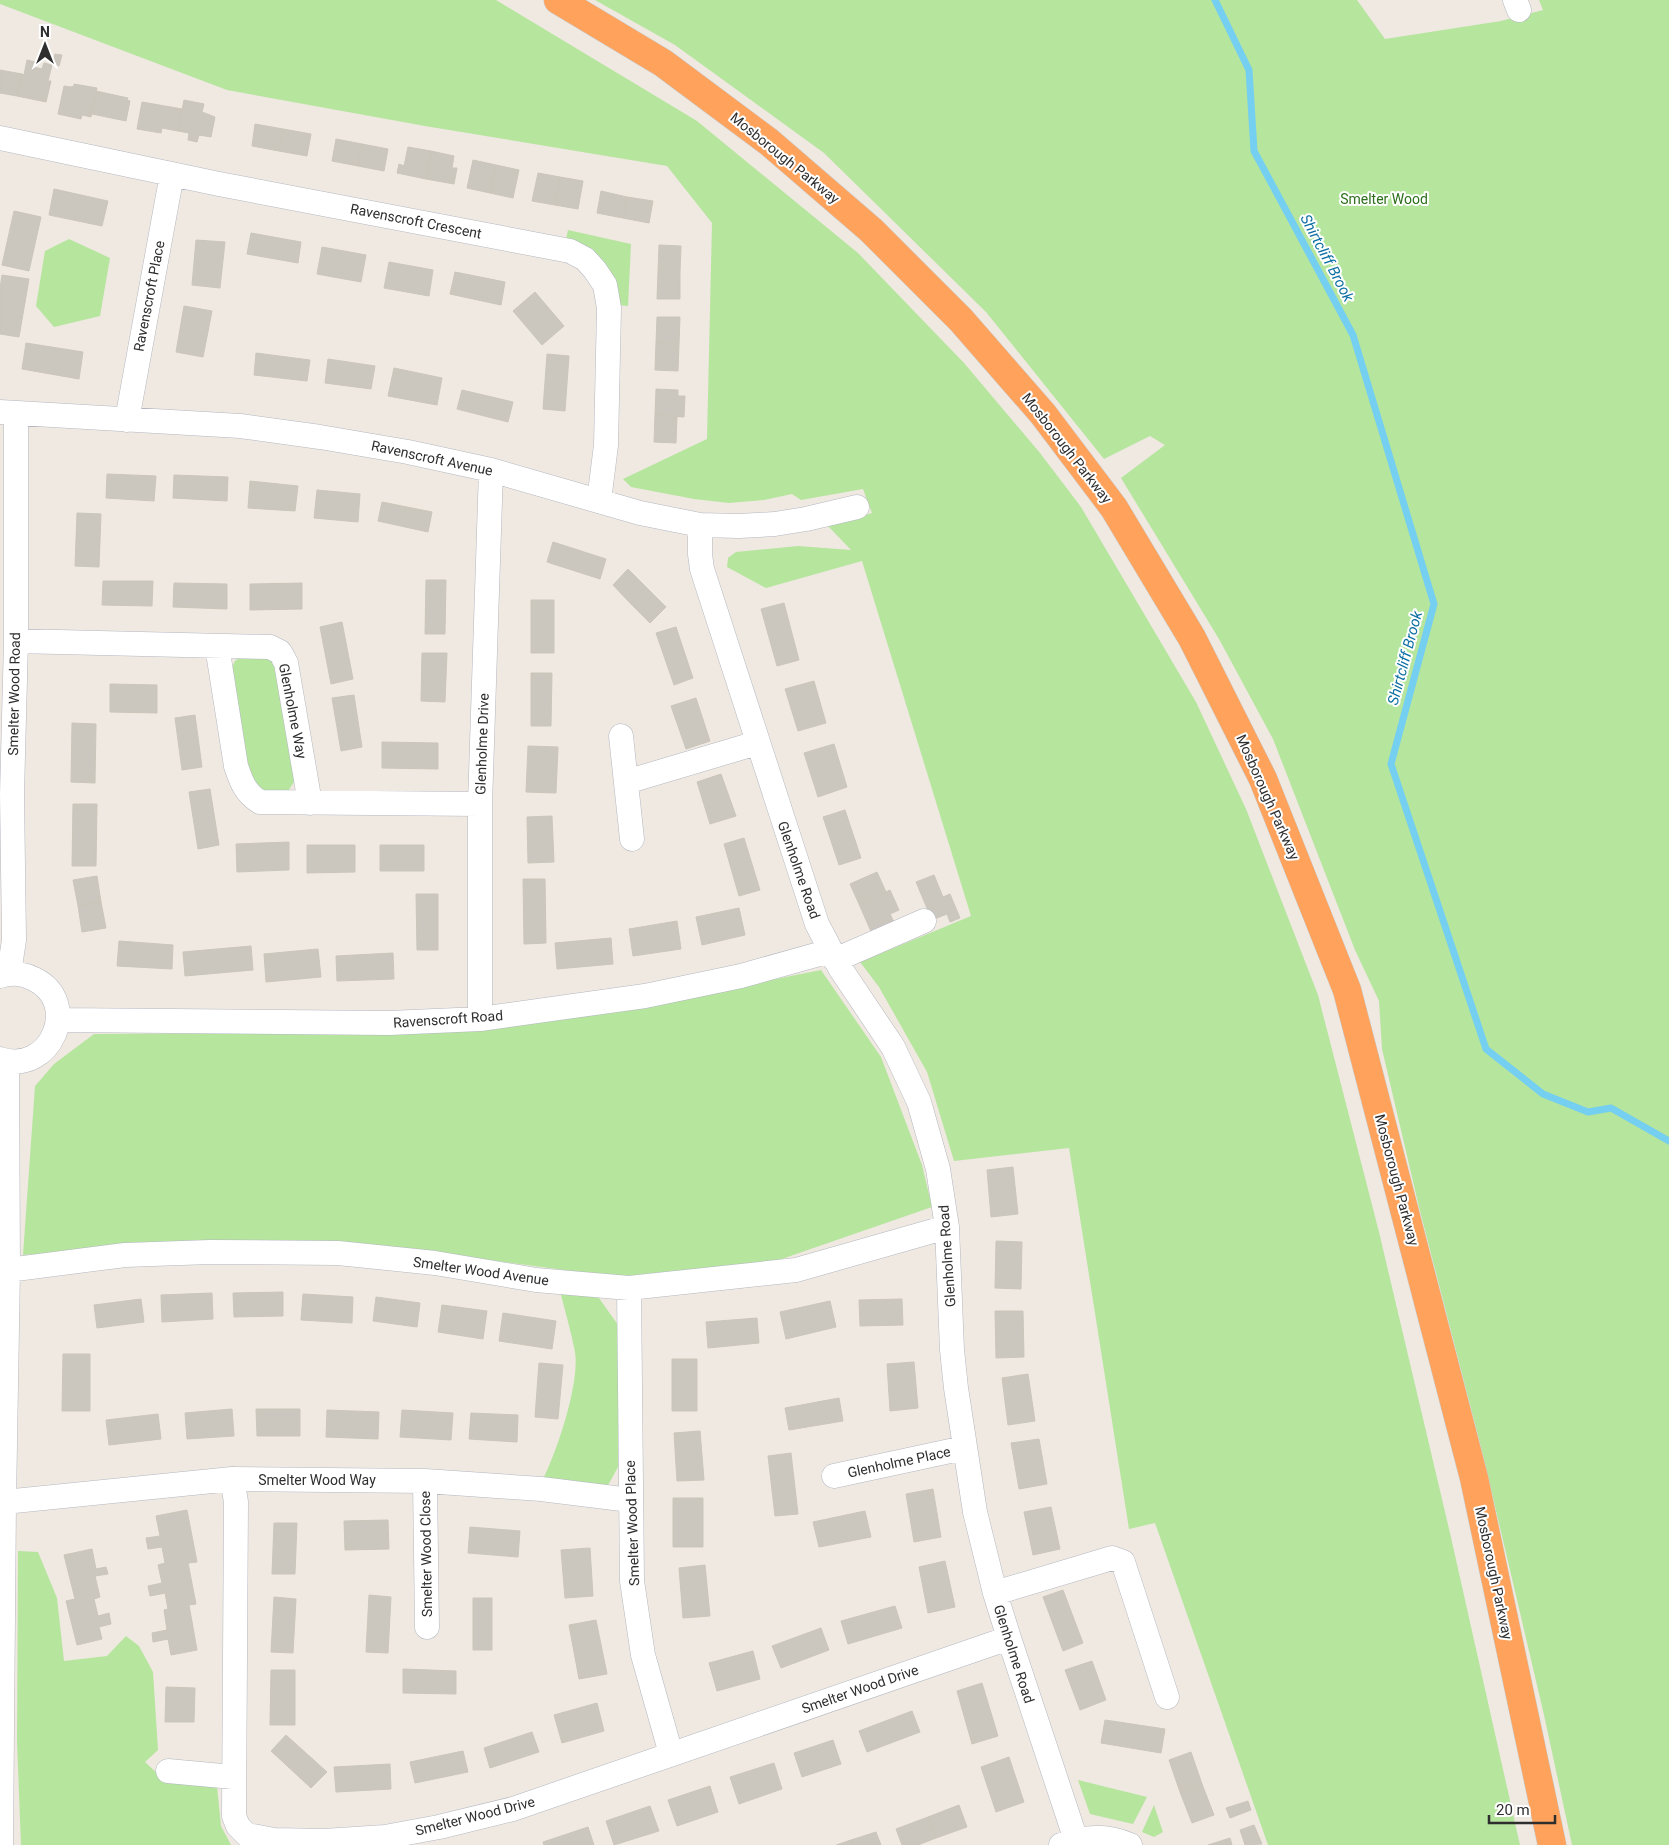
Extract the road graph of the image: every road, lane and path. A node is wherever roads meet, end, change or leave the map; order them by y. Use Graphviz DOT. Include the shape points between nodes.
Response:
graph roads {
  1 [pos="558,0"];
  2 [pos="0,138"];
  3 [pos="172,174"];
  4 [pos="8,413"];
  5 [pos="127,420"];
  6 [pos="491,470"];
  7 [pos="599,501"];
  8 [pos="857,506"];
  9 [pos="700,525"];
  10 [pos="8,604"];
  11 [pos="16,642"];
  12 [pos="217,646"];
  13 [pos="621,736"];
  14 [pos="757,743"];
  15 [pos="626,782"];
  16 [pos="6,793"];
  17 [pos="310,803"];
  18 [pos="480,804"];
  19 [pos="632,840"];
  20 [pos="924,921"];
  21 [pos="833,955"];
  22 [pos="4,974"];
  23 [pos="480,1019"];
  24 [pos="58,1020"];
  25 [pos="4,1060"];
  26 [pos="947,1227"];
  27 [pos="4,1230"];
  28 [pos="8,1270"];
  29 [pos="629,1288"];
  30 [pos="964,1448"];
  31 [pos="3,1453"];
  32 [pos="834,1476"];
  33 [pos="232,1479"];
  34 [pos="425,1481"];
  35 [pos="630,1500"];
  36 [pos="4,1502"];
  37 [pos="995,1593"];
  38 [pos="427,1627"];
  39 [pos="1009,1638"];
  40 [pos="1167,1697"];
  41 [pos="671,1754"];
  42 [pos="168,1772"];
  43 [pos="233,1777"];
  44 [pos="1068,1842"];
  45 [pos="274,1843"];
  46 [pos="1,1845"];
  47 [pos="1130,1845"];
  48 [pos="1552,1845"];
  1 -- 48 [label="highway, Mosborough Parkway" via="663,63 769,142 871,230 960,320 1042,414 1114,508 1192,638 1263,779 1347,990 1474,1478"];
  2 -- 3 [label="street, Ravenscroft Crescent"];
  3 -- 5 [label="street, Ravenscroft Place"];
  3 -- 7 [label="street, Ravenscroft Crescent" via="570,251 585,259 605,285 609,308 606,445"];
  4 -- 5 [label="street, Ravenscroft Avenue"];
  4 -- 10 [label="street, Smelter Wood Road"];
  5 -- 6 [label="street, Ravenscroft Avenue" via="240,426 320,436"];
  6 -- 7 [label="street, Ravenscroft Avenue"];
  6 -- 18 [label="street, Glenholme Drive"];
  7 -- 9 [label="street, Ravenscroft Avenue"];
  8 -- 9 [label="street, Ravenscroft Avenue" via="806,520 775,524"];
  9 -- 14 [label="street, Glenholme Road" via="702,569"];
  10 -- 11 [label="street, Smelter Wood Road"];
  11 -- 12 [label="street, Glenholme Way"];
  11 -- 16 [label="street, Smelter Wood Road"];
  12 -- 17 [label="street" via="236,766 242,784 260,802"];
  12 -- 17 [label="street, Glenholme Way" via="270,647 280,652 286,662"];
  13 -- 15 [label="street"];
  14 -- 15 [label="street"];
  14 -- 21 [label="street, Glenholme Road" via="814,915"];
  15 -- 19 [label="street"];
  16 -- 22 [label="street, Smelter Wood Road" via="14,940"];
  17 -- 18 [label="street"];
  18 -- 23 [label="street, Glenholme Drive"];
  20 -- 21 [label="street, Ravenscroft Road"];
  21 -- 23 [label="street, Ravenscroft Road" via="645,996"];
  21 -- 26 [label="street, Glenholme Road" via="893,1047 919,1102 938,1170"];
  22 -- 24 [label="street" via="24,974 42,983 52,995 58,1009"];
  23 -- 24 [label="street, Ravenscroft Road" via="389,1023"];
  24 -- 25 [label="street" via="55,1034 44,1051 30,1059"];
  25 -- 27 [label="street"];
  26 -- 29 [label="street, Smelter Wood Avenue" via="796,1270"];
  26 -- 30 [label="street, Glenholme Road" via="952,1350"];
  27 -- 28 [label="street"];
  28 -- 29 [label="street, Smelter Wood Avenue" via="135,1255 338,1253 435,1263 536,1280"];
  28 -- 31 [label="street"];
  29 -- 35 [label="street, Smelter Wood Place"];
  30 -- 32 [label="street, Glenholme Place"];
  30 -- 37 [label="street, Glenholme Road" via="975,1512"];
  31 -- 36 [label="street"];
  33 -- 34 [label="street, Smelter Wood Way"];
  33 -- 36 [label="street, Smelter Wood Way"];
  33 -- 43 [label="street, Smelter Wood Drive" via="236,1502"];
  34 -- 35 [label="street, Smelter Wood Way"];
  34 -- 38 [label="street, Smelter Wood Close"];
  35 -- 41 [label="street, Smelter Wood Place" via="632,1581 643,1655"];
  36 -- 46 [label="street"];
  37 -- 39 [label="street, Glenholme Road"];
  37 -- 40 [label="street" via="1112,1558 1123,1562"];
  39 -- 41 [label="street, Smelter Wood Drive"];
  39 -- 44 [label="street, Glenholme Road"];
  41 -- 45 [label="street, Smelter Wood Drive" via="513,1810 439,1827 385,1837"];
  42 -- 43 [label="street"];
  43 -- 45 [label="street, Smelter Wood Drive" via="234,1816 238,1826 247,1834"];
  44 -- 47 [label="street" via="1097,1837"];
}
